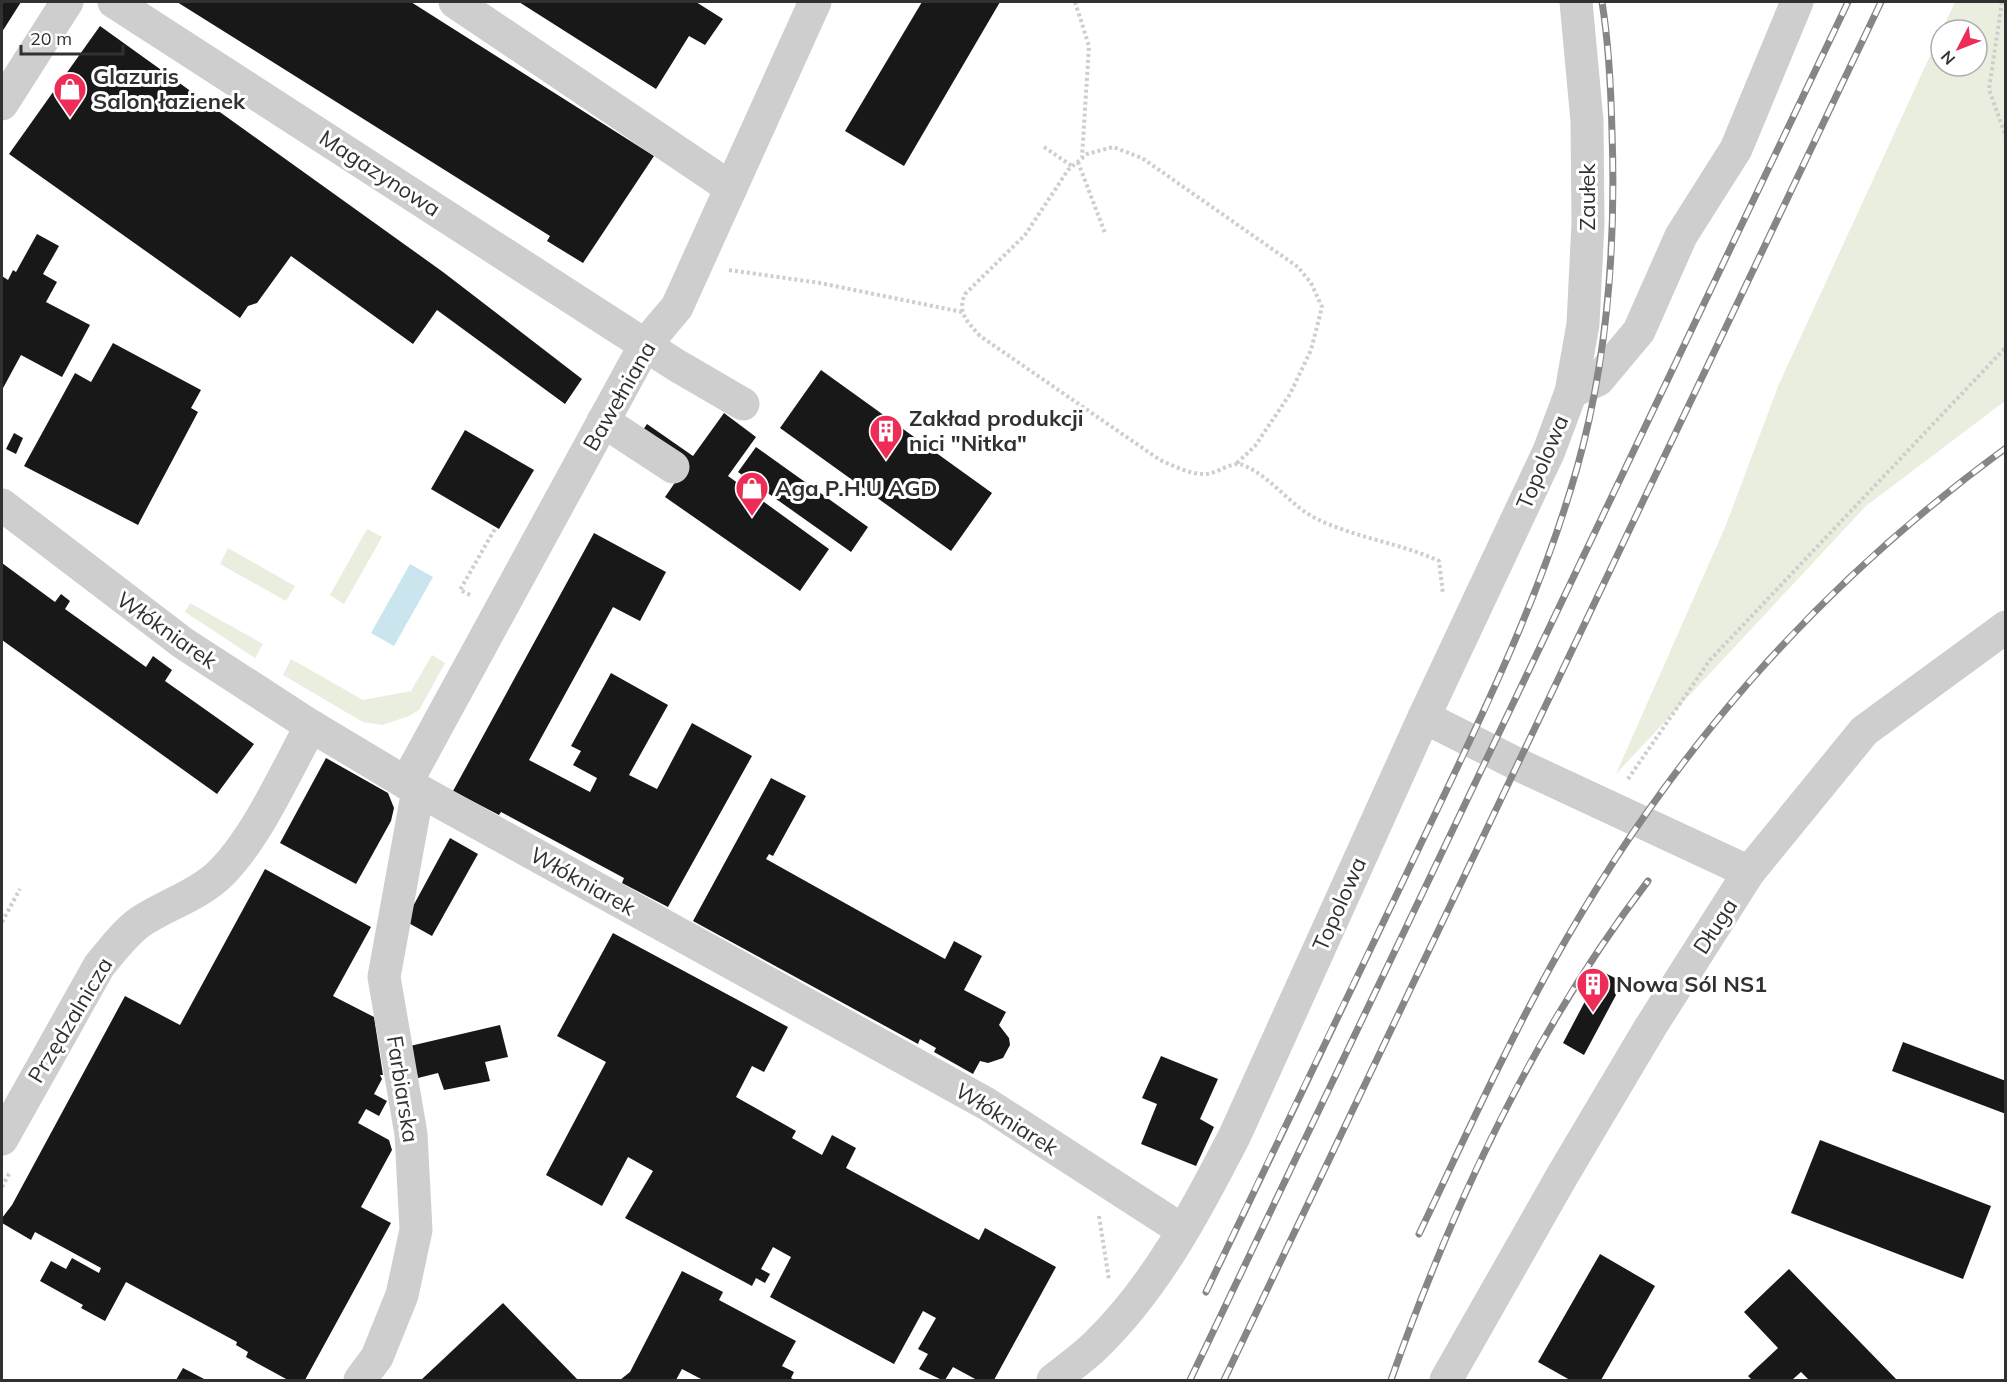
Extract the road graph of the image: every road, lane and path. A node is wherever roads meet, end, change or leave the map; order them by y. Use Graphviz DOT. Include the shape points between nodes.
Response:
graph roads {
  1 [pos="67,2"];
  2 [pos="114,2"];
  3 [pos="455,2"];
  4 [pos="814,2"];
  5 [pos="1075,2"];
  6 [pos="1576,2"];
  7 [pos="1797,2"];
  8 [pos="2002,2"];
  9 [pos="2,104"];
  10 [pos="2006,137"];
  11 [pos="1044,147"];
  12 [pos="1082,158"];
  13 [pos="1077,162"];
  14 [pos="1072,166"];
  15 [pos="731,188"];
  16 [pos="1105,233"];
  17 [pos="697,265"];
  18 [pos="962,312"];
  19 [pos="645,345"];
  20 [pos="2006,347"];
  21 [pos="1571,392"];
  22 [pos="743,404"];
  23 [pos="603,422"];
  24 [pos="1237,463"];
  25 [pos="673,467"];
  26 [pos="2,504"];
  27 [pos="496,527"];
  28 [pos="476,598"];
  29 [pos="1444,600"];
  30 [pos="2006,627"];
  31 [pos="1424,717"];
  32 [pos="311,726"];
  33 [pos="412,786"];
  34 [pos="1609,807"];
  35 [pos="1749,872"];
  36 [pos="20,889"];
  37 [pos="2,922"];
  38 [pos="2,1139"];
  39 [pos="1182,1230"];
  40 [pos="360,1380"];
  41 [pos="1053,1380"];
  42 [pos="1446,1380"];
  1 -- 9 [label="street"];
  2 -- 19 [label="street, Magazynowa"];
  3 -- 15 [label="street"];
  4 -- 15 [label="street, Bawełniana"];
  5 -- 12 [label="path" via="1089,46"];
  6 -- 21 [label="street, Zaułek" via="1587,121 1588,224 1583,324"];
  7 -- 21 [label="street" via="1736,149 1681,236 1639,331 1598,380"];
  8 -- 10 [label="path" via="1989,89"];
  11 -- 14 [label="path"];
  12 -- 13 [label="path"];
  12 -- 24 [label="path" via="1087,153 1113,147 1142,158 1265,242 1298,267 1311,283 1322,307 1311,350 1290,394 1255,446"];
  13 -- 14 [label="path"];
  13 -- 16 [label="path"];
  14 -- 18 [label="path" via="1025,235 965,294"];
  15 -- 17 [label="street, Bawełniana"];
  17 -- 18 [label="path" via="820,283"];
  17 -- 19 [label="street, Bawełniana" via="677,307"];
  18 -- 24 [label="path" via="980,336 1160,460 1205,475"];
  19 -- 22 [label="street, Magazynowa"];
  19 -- 23 [label="street, Bawełniana"];
  20 -- 34 [label="path" via="1710,660"];
  21 -- 31 [label="street, Topolowa" via="1549,451"];
  23 -- 25 [label="street"];
  23 -- 33 [label="street, Bawełniana"];
  24 -- 29 [label="path" via="1264,477 1314,518 1346,533 1415,550 1439,561"];
  26 -- 32 [label="street, Włókniarek" via="183,643"];
  27 -- 28 [label="path" via="460,590"];
  30 -- 35 [label="street, Długa" via="1864,731"];
  31 -- 34 [label="street"];
  31 -- 39 [label="street, Topolowa" via="1235,1135"];
  32 -- 33 [label="street, Włókniarek"];
  32 -- 38 [label="street, Przędzalnicza" via="244,845 222,872 199,890 140,923 99,966"];
  33 -- 39 [label="street, Włókniarek" via="987,1104"];
  33 -- 40 [label="street, Farbiarska" via="384,977 411,1134 416,1230 402,1295 377,1357"];
  34 -- 35 [label="street"];
  35 -- 42 [label="street, Długa" via="1651,1026"];
  36 -- 37 [label="path"];
  39 -- 41 [label="street, Topolowa" via="1140,1296 1096,1345"];
}
